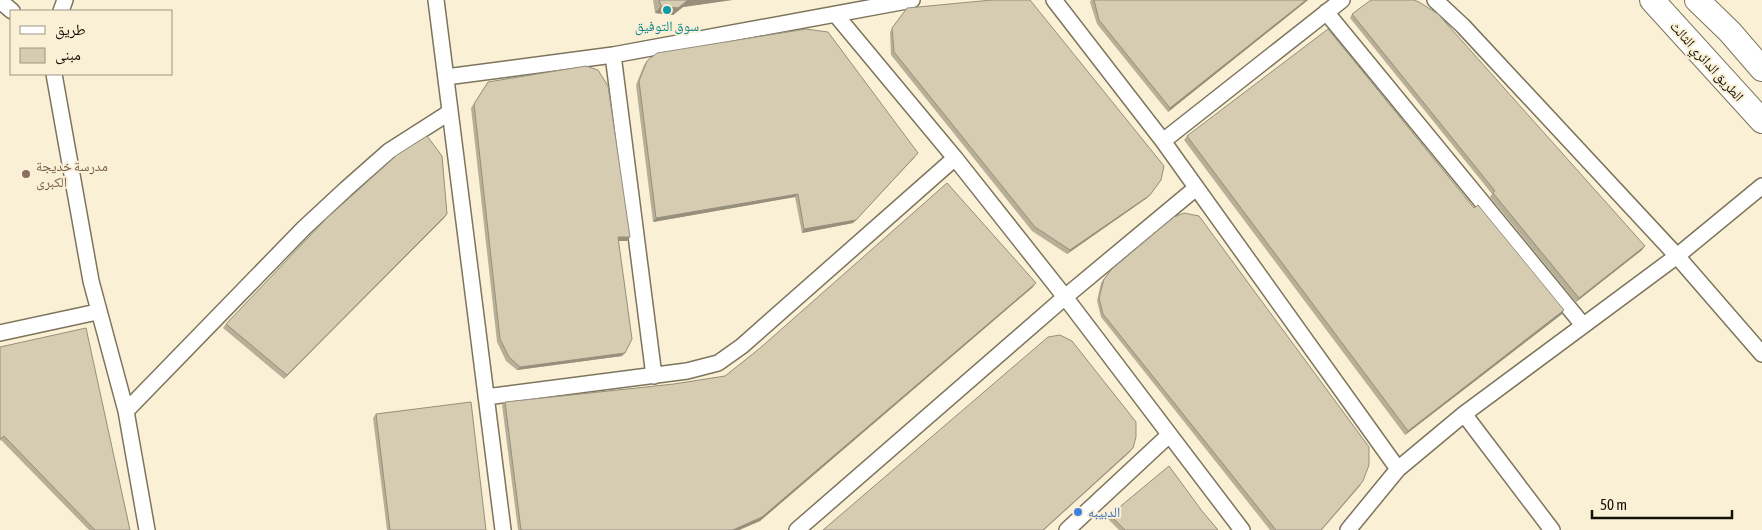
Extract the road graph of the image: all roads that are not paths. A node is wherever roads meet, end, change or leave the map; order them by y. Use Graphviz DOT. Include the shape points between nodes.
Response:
graph roads {
  1 [pos="436,0"];
  2 [pos="912,0"];
  3 [pos="1054,0"];
  4 [pos="1342,0"];
  5 [pos="1435,0"];
  6 [pos="1652,0"];
  7 [pos="1697,0"];
  8 [pos="0,1"];
  9 [pos="11,10"];
  10 [pos="1326,12"];
  11 [pos="836,15"];
  12 [pos="613,55"];
  13 [pos="1762,69"];
  14 [pos="54,75"];
  15 [pos="446,77"];
  16 [pos="450,112"];
  17 [pos="1762,121"];
  18 [pos="1162,141"];
  19 [pos="955,158"];
  20 [pos="1762,186"];
  21 [pos="1196,188"];
  22 [pos="1677,256"];
  23 [pos="1065,297"];
  24 [pos="97,312"];
  25 [pos="1583,325"];
  26 [pos="0,333"];
  27 [pos="1762,354"];
  28 [pos="654,376"];
  29 [pos="486,397"];
  30 [pos="126,411"];
  31 [pos="1464,414"];
  32 [pos="1169,436"];
  33 [pos="1398,468"];
  34 [pos="147,530"];
  35 [pos="503,530"];
  36 [pos="796,530"];
  37 [pos="1067,530"];
  38 [pos="1242,530"];
  39 [pos="1348,530"];
  40 [pos="1552,530"];
  1 -- 15 [label="street"];
  2 -- 11 [label="street"];
  3 -- 18 [label="street"];
  4 -- 10 [label="street"];
  5 -- 22 [label="street"];
  6 -- 17 [label="main road, الطريق الدائري الثالث"];
  7 -- 13 [label="main road"];
  8 -- 9 [label="street"];
  10 -- 18 [label="street"];
  10 -- 25 [label="street"];
  11 -- 12 [label="street"];
  11 -- 19 [label="street"];
  12 -- 15 [label="street"];
  12 -- 28 [label="street"];
  14 -- 24 [label="street"];
  15 -- 16 [label="street"];
  16 -- 29 [label="street"];
  16 -- 30 [label="street" via="389,152 346,189"];
  18 -- 21 [label="street"];
  19 -- 23 [label="street"];
  19 -- 28 [label="street" via="742,346 718,363"];
  20 -- 22 [label="street"];
  21 -- 23 [label="street"];
  21 -- 33 [label="street"];
  22 -- 25 [label="street"];
  22 -- 27 [label="street"];
  23 -- 32 [label="street"];
  23 -- 36 [label="street"];
  24 -- 26 [label="street"];
  24 -- 30 [label="street"];
  25 -- 31 [label="street"];
  28 -- 29 [label="street"];
  29 -- 35 [label="street"];
  30 -- 34 [label="street"];
  31 -- 33 [label="street"];
  31 -- 40 [label="street"];
  32 -- 37 [label="street"];
  32 -- 38 [label="street"];
  33 -- 39 [label="street"];
}
